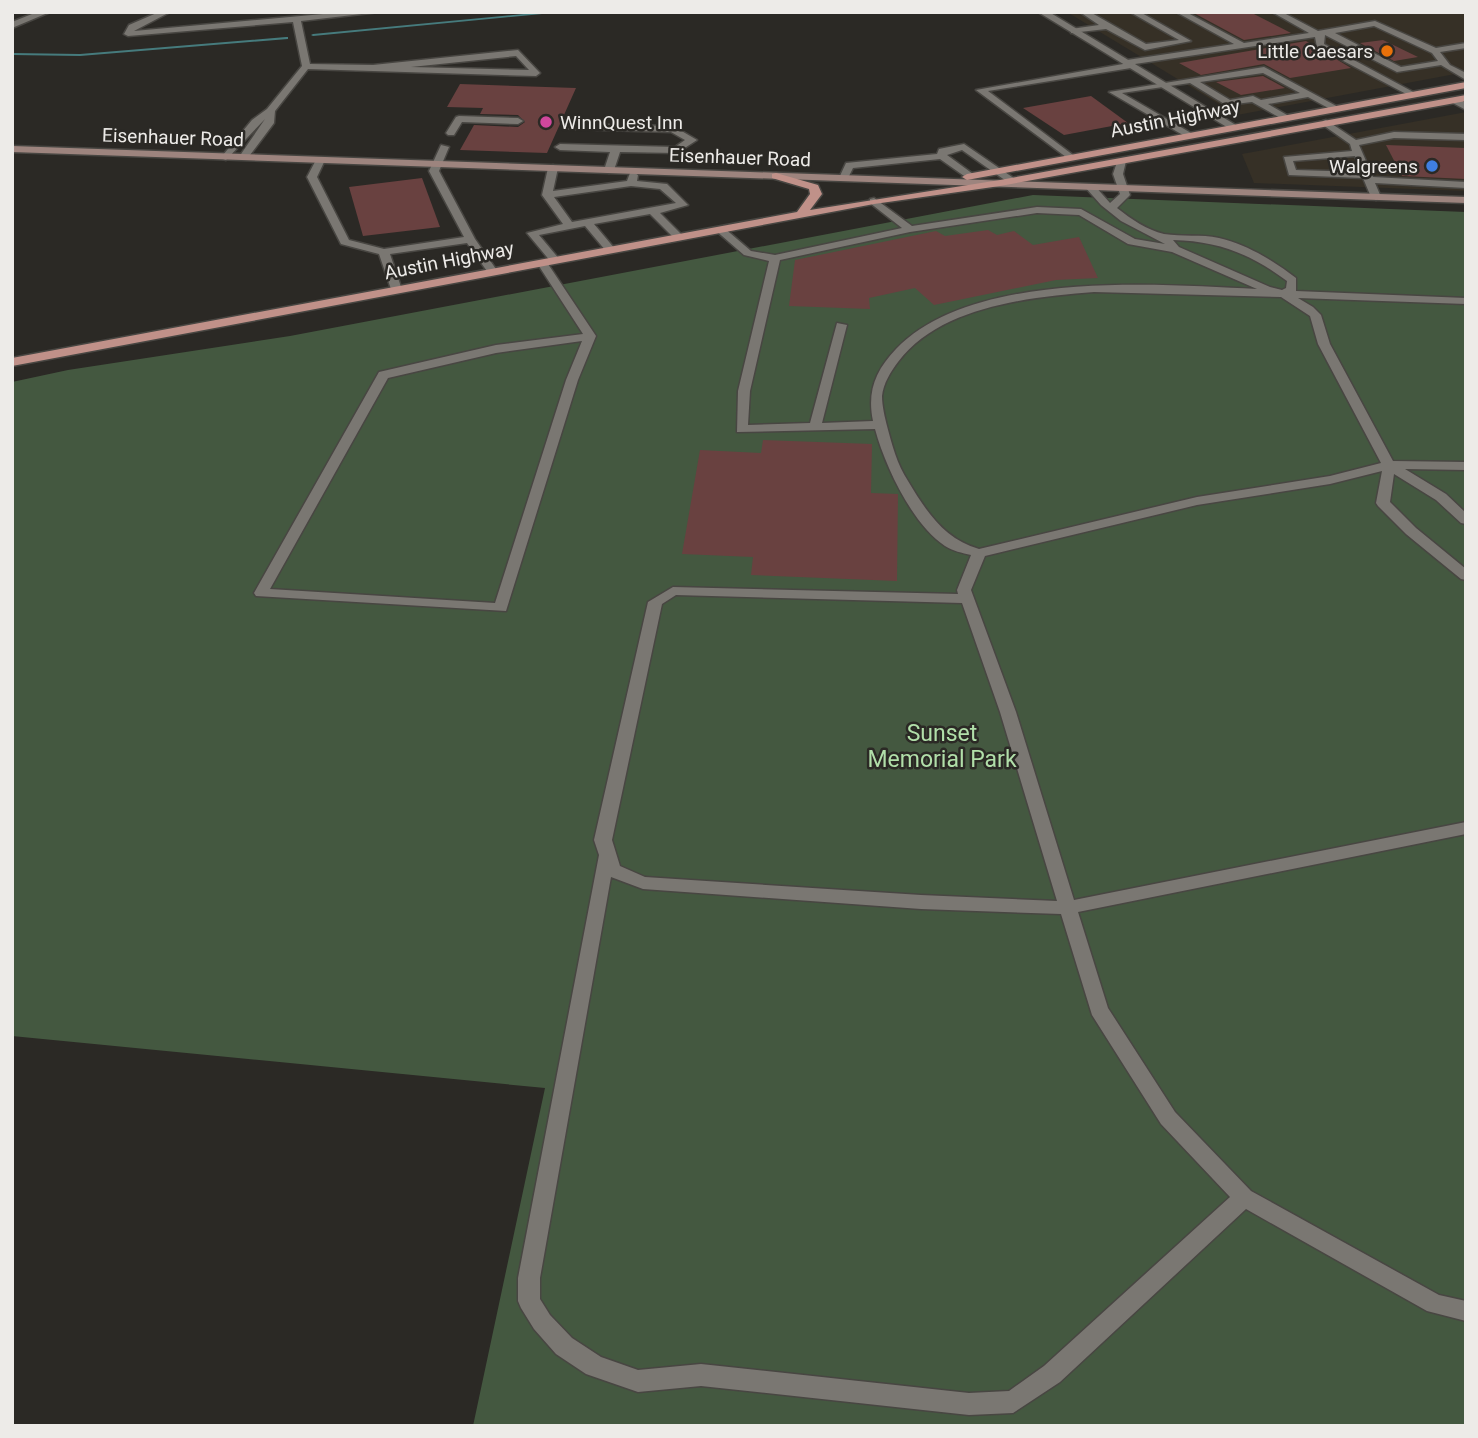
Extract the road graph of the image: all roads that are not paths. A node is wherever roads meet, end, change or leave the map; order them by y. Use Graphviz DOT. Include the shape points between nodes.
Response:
graph roads {
  1 [pos="46,12"];
  2 [pos="166,12"];
  3 [pos="375,12"];
  4 [pos="1042,12"];
  5 [pos="1084,12"];
  6 [pos="1134,12"];
  7 [pos="1180,12"];
  8 [pos="1276,12"];
  9 [pos="297,19"];
  10 [pos="12,25"];
  11 [pos="1107,26"];
  12 [pos="1074,32"];
  13 [pos="1322,33"];
  14 [pos="1242,45"];
  15 [pos="1461,46"];
  16 [pos="1466,51"];
  17 [pos="1441,57"];
  18 [pos="1129,64"];
  19 [pos="1466,64"];
  20 [pos="306,66"];
  21 [pos="373,68"];
  22 [pos="1466,77"];
  23 [pos="1192,81"];
  24 [pos="1164,84"];
  25 [pos="1466,85"];
  26 [pos="1309,94"];
  27 [pos="1413,94"];
  28 [pos="1466,98"];
  29 [pos="1454,100"];
  30 [pos="1259,103"];
  31 [pos="1466,107"];
  32 [pos="1335,108"];
  33 [pos="270,111"];
  34 [pos="1284,117"];
  35 [pos="518,121"];
  36 [pos="1326,124"];
  37 [pos="1234,127"];
  38 [pos="631,132"];
  39 [pos="451,133"];
  40 [pos="594,134"];
  41 [pos="1188,135"];
  42 [pos="1466,137"];
  43 [pos="651,139"];
  44 [pos="444,147"];
  45 [pos="1356,148"];
  46 [pos="12,149"];
  47 [pos="616,149"];
  48 [pos="942,156"];
  49 [pos="226,157"];
  50 [pos="244,157"];
  51 [pos="1070,157"];
  52 [pos="320,160"];
  53 [pos="1121,161"];
  54 [pos="436,164"];
  55 [pos="552,168"];
  56 [pos="609,170"];
  57 [pos="634,171"];
  58 [pos="997,171"];
  59 [pos="776,176"];
  60 [pos="970,176"];
  61 [pos="1366,177"];
  62 [pos="844,178"];
  63 [pos="941,181"];
  64 [pos="1006,182"];
  65 [pos="631,183"];
  66 [pos="1465,184"];
  67 [pos="1090,187"];
  68 [pos="1125,188"];
  69 [pos="547,195"];
  70 [pos="892,197"];
  71 [pos="1376,197"];
  72 [pos="1466,200"];
  73 [pos="874,201"];
  74 [pos="1112,207"];
  75 [pos="652,211"];
  76 [pos="801,214"];
  77 [pos="587,222"];
  78 [pos="569,225"];
  79 [pos="719,229"];
  80 [pos="910,229"];
  81 [pos="679,237"];
  82 [pos="1166,237"];
  83 [pos="470,239"];
  84 [pos="1175,249"];
  85 [pos="610,250"];
  86 [pos="384,252"];
  87 [pos="775,258"];
  88 [pos="548,261"];
  89 [pos="493,272"];
  90 [pos="396,290"];
  91 [pos="1284,294"];
  92 [pos="1466,300"];
  93 [pos="841,325"];
  94 [pos="590,336"];
  95 [pos="12,362"];
  96 [pos="881,425"];
  97 [pos="815,427"];
  98 [pos="1389,465"];
  99 [pos="1466,466"];
  100 [pos="1466,520"];
  101 [pos="979,553"];
  102 [pos="1466,576"];
  103 [pos="967,599"];
  104 [pos="1466,828"];
  105 [pos="607,853"];
  106 [pos="1066,908"];
  107 [pos="1244,1197"];
  108 [pos="1466,1311"];
  1 -- 10 [label="street"];
  2 -- 9 [label="lane" via="132,27 128,34"];
  3 -- 9 [label="lane"];
  4 -- 12 [label="street"];
  5 -- 11 [label="lane"];
  6 -- 11 [label="lane" via="1187,41 1145,47"];
  7 -- 14 [label="lane"];
  8 -- 13 [label="lane"];
  9 -- 20 [label="lane"];
  11 -- 12 [label="lane"];
  12 -- 18 [label="street"];
  13 -- 14 [label="lane"];
  13 -- 17 [label="lane" via="1375,23"];
  13 -- 17 [label="lane" via="1400,70"];
  13 -- 27 [label="lane" via="1320,45"];
  14 -- 18 [label="lane"];
  15 -- 16 [label="lane"];
  15 -- 17 [label="lane"];
  17 -- 19 [label="lane"];
  17 -- 22 [label="lane" via="1447,67"];
  18 -- 24 [label="street"];
  18 -- 51 [label="lane" via="980,90"];
  20 -- 21 [label="lane"];
  20 -- 33 [label="lane"];
  21 -- 21 [label="lane" via="427,69 536,73 518,53"];
  23 -- 24 [label="lane"];
  23 -- 26 [label="lane" via="1264,70"];
  23 -- 30 [label="lane" via="1229,103 1253,99"];
  24 -- 37 [label="street"];
  24 -- 41 [label="lane" via="1113,92"];
  25 -- 27 [label="main road, Austin Highway"];
  26 -- 30 [label="lane"];
  26 -- 32 [label="lane"];
  27 -- 32 [label="main road, Austin Highway"];
  28 -- 29 [label="main road, Austin Highway"];
  29 -- 31 [label="lane"];
  29 -- 36 [label="main road, Austin Highway"];
  30 -- 34 [label="lane"];
  32 -- 34 [label="main road, Austin Highway"];
  33 -- 49 [label="lane"];
  33 -- 50 [label="lane" via="269,123"];
  34 -- 37 [label="main road, Austin Highway"];
  35 -- 39 [label="lane" via="459,119"];
  36 -- 45 [label="lane"];
  36 -- 53 [label="main road, Austin Highway"];
  37 -- 41 [label="main road, Austin Highway"];
  38 -- 40 [label="lane"];
  38 -- 43 [label="lane"];
  38 -- 43 [label="lane"];
  40 -- 40 [label="lane" via="568,137"];
  40 -- 47 [label="lane"];
  41 -- 51 [label="main road, Austin Highway"];
  42 -- 45 [label="lane" via="1394,135"];
  43 -- 47 [label="lane"];
  44 -- 54 [label="lane"];
  45 -- 61 [label="lane"];
  45 -- 61 [label="lane" via="1287,159 1292,173"];
  46 -- 49 [label="main road, Eisenhauer Road"];
  47 -- 56 [label="lane"];
  48 -- 58 [label="lane" via="942,151 964,147"];
  48 -- 60 [label="lane"];
  48 -- 62 [label="lane" via="849,164"];
  49 -- 50 [label="main road, Eisenhauer Road"];
  50 -- 52 [label="main road, Eisenhauer Road"];
  51 -- 58 [label="main road, Austin Highway"];
  52 -- 54 [label="main road, Eisenhauer Road"];
  52 -- 86 [label="lane" via="312,177 345,242"];
  53 -- 64 [label="main road, Austin Highway"];
  53 -- 68 [label="lane" via="1118,174"];
  54 -- 55 [label="main road, Eisenhauer Road"];
  54 -- 83 [label="lane" via="433,171"];
  55 -- 56 [label="main road, Eisenhauer Road"];
  55 -- 69 [label="lane"];
  56 -- 57 [label="main road, Eisenhauer Road"];
  57 -- 59 [label="main road, Eisenhauer Road"];
  57 -- 65 [label="lane"];
  58 -- 60 [label="main road, Austin Highway"];
  58 -- 64 [label="lane"];
  59 -- 62 [label="main road, Eisenhauer Road"];
  59 -- 76 [label="main road" via="814,187 816,194"];
  60 -- 63 [label="main road, Austin Highway"];
  61 -- 66 [label="lane"];
  61 -- 71 [label="lane"];
  62 -- 63 [label="main road, Eisenhauer Road"];
  63 -- 64 [label="main road, Eisenhauer Road"];
  63 -- 70 [label="main road, Austin Highway"];
  64 -- 67 [label="main road, Eisenhauer Road"];
  64 -- 70 [label="main road, Austin Highway"];
  65 -- 69 [label="lane"];
  65 -- 75 [label="lane" via="663,186 683,205"];
  67 -- 68 [label="main road, Eisenhauer Road"];
  67 -- 74 [label="lane" via="1102,203"];
  68 -- 71 [label="main road, Eisenhauer Road"];
  68 -- 74 [label="lane" via="1122,200"];
  69 -- 78 [label="lane"];
  70 -- 73 [label="main road, Austin Highway"];
  71 -- 72 [label="main road, Eisenhauer Road"];
  73 -- 76 [label="main road, Austin Highway"];
  73 -- 80 [label="lane"];
  74 -- 82 [label="lane" via="1137,227"];
  75 -- 77 [label="lane"];
  75 -- 81 [label="lane"];
  76 -- 79 [label="main road, Austin Highway"];
  77 -- 78 [label="lane"];
  77 -- 85 [label="lane"];
  78 -- 88 [label="lane" via="532,233"];
  79 -- 81 [label="main road, Austin Highway"];
  79 -- 87 [label="lane" via="751,257"];
  80 -- 84 [label="lane" via="1061,210 1081,212 1132,242"];
  80 -- 87 [label="lane"];
  81 -- 85 [label="main road, Austin Highway"];
  82 -- 84 [label="lane"];
  82 -- 91 [label="lane" via="1205,236 1240,247 1292,280 1292,289"];
  83 -- 86 [label="lane"];
  83 -- 89 [label="lane"];
  84 -- 91 [label="lane"];
  85 -- 88 [label="main road, Austin Highway"];
  86 -- 90 [label="lane"];
  87 -- 97 [label="lane" via="744,391 741,429"];
  88 -- 89 [label="main road, Austin Highway"];
  88 -- 94 [label="lane"];
  89 -- 90 [label="main road, Austin Highway"];
  90 -- 95 [label="main road, Austin Highway"];
  91 -- 92 [label="lane"];
  91 -- 96 [label="lane" via="1107,289 973,307 898,351 876,391"];
  91 -- 98 [label="lane" via="1315,315 1330,355"];
  93 -- 97 [label="lane"];
  94 -- 94 [label="lane" via="496,349 383,374 261,593 501,608"];
  96 -- 97 [label="lane"];
  96 -- 101 [label="lane" via="894,469 915,502 948,542"];
  98 -- 99 [label="lane"];
  98 -- 100 [label="lane" via="1441,497"];
  98 -- 101 [label="lane" via="1329,480 1197,501"];
  98 -- 102 [label="lane" via="1383,503"];
  101 -- 103 [label="lane" via="964,590"];
  103 -- 105 [label="lane" via="673,591 655,602 603,841"];
  103 -- 106 [label="lane" via="1008,712"];
  104 -- 106 [label="lane"];
  105 -- 106 [label="lane" via="612,870 643,883"];
  105 -- 107 [label="lane" via="529,1278 530,1301 542,1322 564,1346 594,1366 638,1381 701,1375 969,1404 1013,1402 1052,1374"];
  106 -- 107 [label="lane" via="1099,1010 1168,1118"];
  107 -- 108 [label="lane" via="1435,1304"];
}
